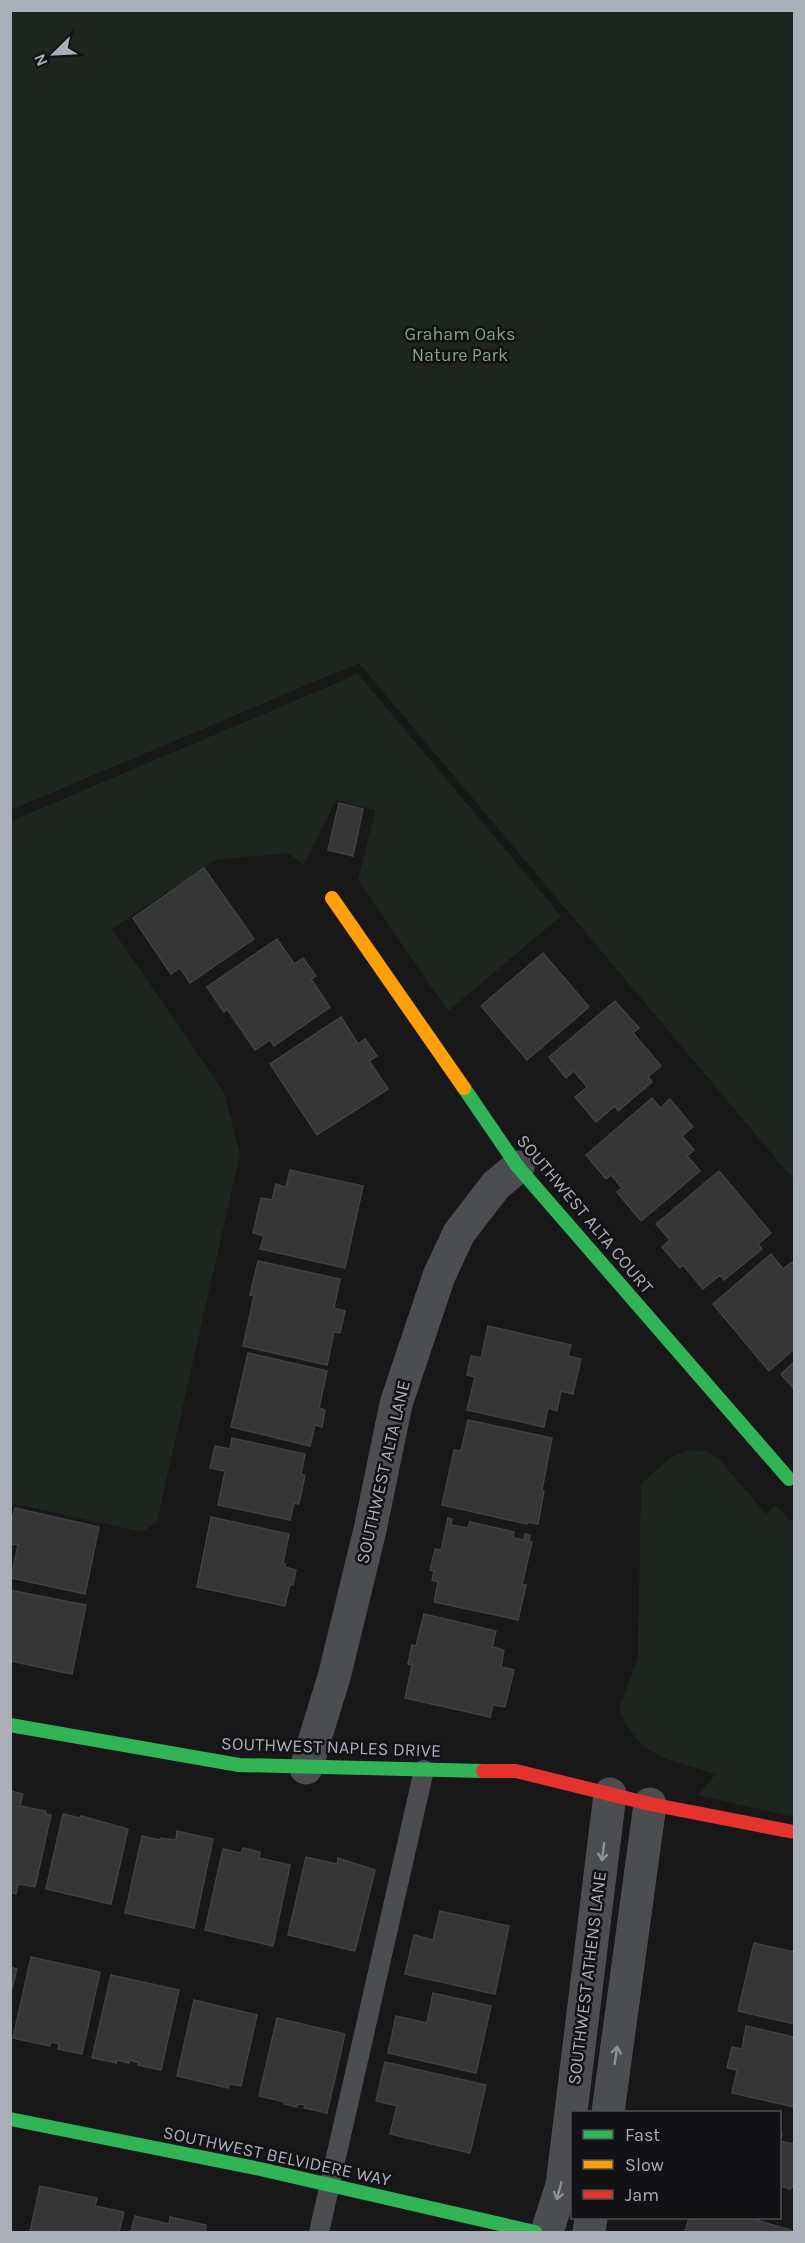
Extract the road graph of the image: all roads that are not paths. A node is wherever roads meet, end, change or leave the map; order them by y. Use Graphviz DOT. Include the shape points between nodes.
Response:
graph roads {
  1 [pos="332,898"];
  2 [pos="518,1167"];
  3 [pos="789,1479"];
  4 [pos="10,1725"];
  5 [pos="306,1768"];
  6 [pos="424,1770"];
  7 [pos="610,1794"];
  8 [pos="650,1804"];
  9 [pos="795,1832"];
  10 [pos="571,2111"];
  11 [pos="608,2111"];
  12 [pos="571,2112"];
  13 [pos="10,2119"];
  14 [pos="330,2185"];
  15 [pos="319,2232"];
  16 [pos="535,2232"];
  17 [pos="547,2232"];
  1 -- 2 [label="street, SOUTHWEST ALTA COURT"];
  2 -- 3 [label="street, SOUTHWEST ALTA COURT"];
  2 -- 5 [label="street, SOUTHWEST ALTA LANE" via="496,1185 459,1233 439,1276 396,1404 334,1677"];
  4 -- 5 [label="street, SOUTHWEST NAPLES DRIVE" via="239,1765"];
  5 -- 6 [label="street, SOUTHWEST NAPLES DRIVE"];
  6 -- 7 [label="street, SOUTHWEST NAPLES DRIVE" via="516,1771"];
  6 -- 14 [label="lane"];
  7 -- 8 [label="street, SOUTHWEST NAPLES DRIVE"];
  7 -- 10 [label="street, SOUTHWEST ATHENS LANE, one-way"];
  8 -- 9 [label="street, SOUTHWEST NAPLES DRIVE"];
  11 -- 8 [label="street, SOUTHWEST ATHENS LANE, one-way"];
  12 -- 17 [label="street, SOUTHWEST ATHENS LANE, one-way" via="562,2185"];
  13 -- 14 [label="street, SOUTHWEST BELVIDERE WAY"];
  14 -- 15 [label="lane"];
  14 -- 16 [label="street, SOUTHWEST BELVIDERE WAY"];
}
